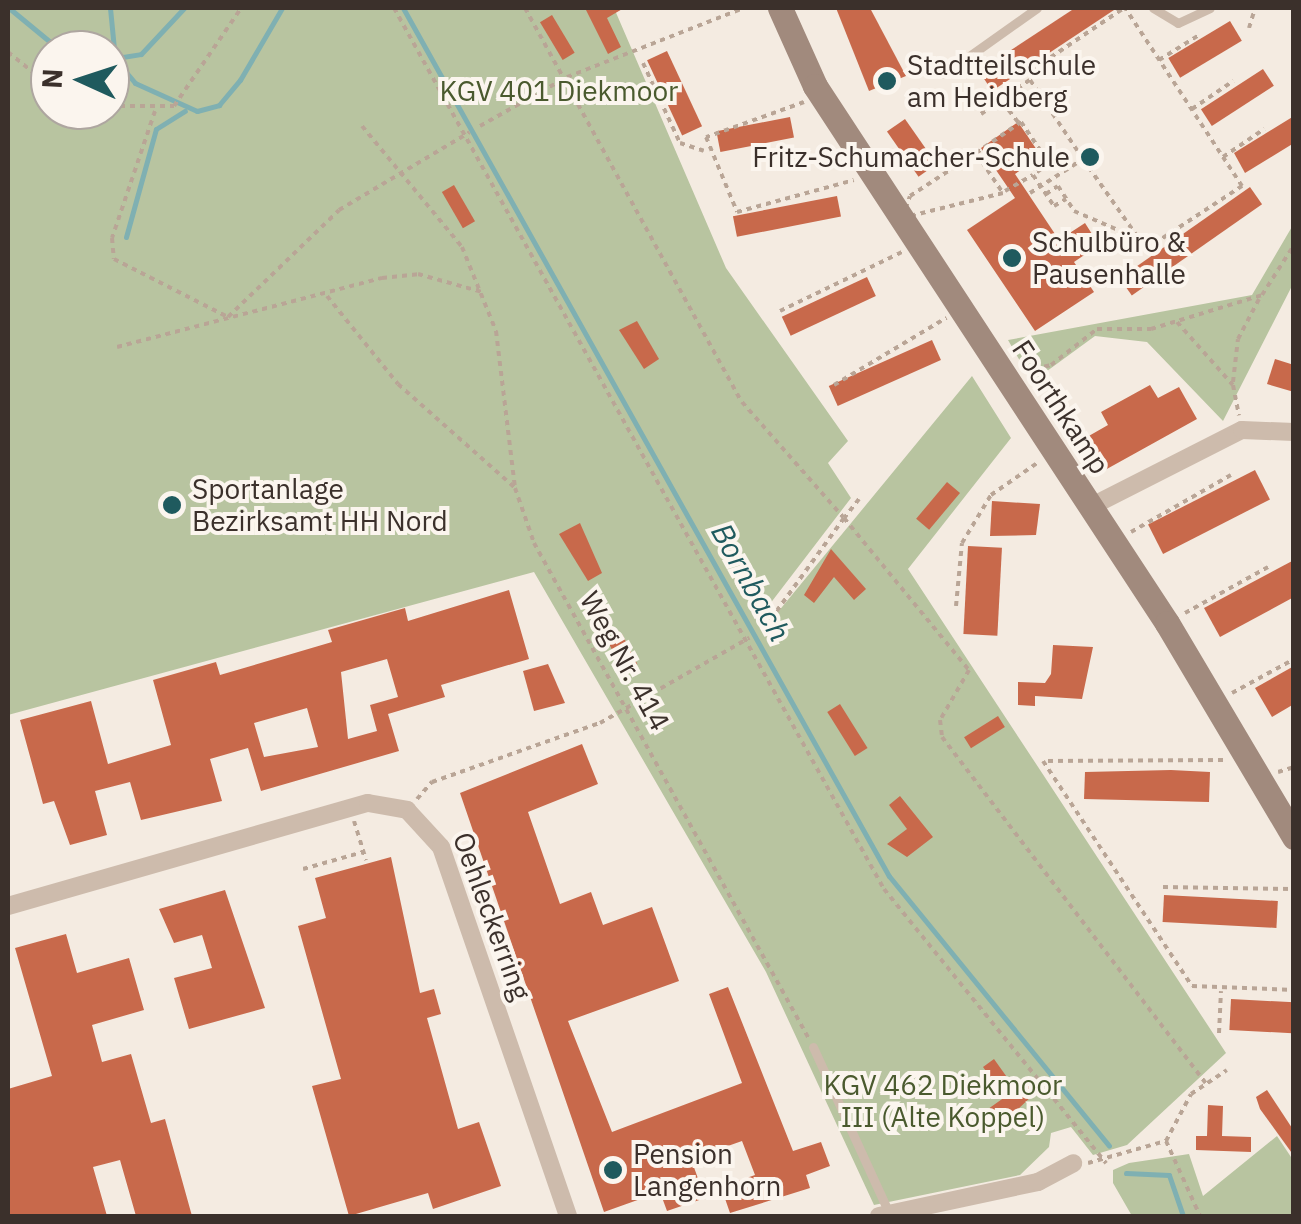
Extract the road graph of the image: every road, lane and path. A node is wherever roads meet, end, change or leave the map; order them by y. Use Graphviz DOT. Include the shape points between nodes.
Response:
graph roads {
  1 [pos="240,8"];
  2 [pos="394,8"];
  3 [pos="525,8"];
  4 [pos="744,8"];
  5 [pos="780,8"];
  6 [pos="1037,8"];
  7 [pos="1124,8"];
  8 [pos="1153,8"];
  9 [pos="1210,8"];
  10 [pos="1255,8"];
  11 [pos="1249,28"];
  12 [pos="1199,35"];
  13 [pos="8,52"];
  14 [pos="1159,60"];
  15 [pos="643,64"];
  16 [pos="30,70"];
  17 [pos="944,74"];
  18 [pos="567,77"];
  19 [pos="1030,80"];
  20 [pos="1233,81"];
  21 [pos="822,96"];
  22 [pos="1001,100"];
  23 [pos="130,108"];
  24 [pos="1192,109"];
  25 [pos="155,111"];
  26 [pos="981,114"];
  27 [pos="1018,122"];
  28 [pos="362,126"];
  29 [pos="480,126"];
  30 [pos="1264,129"];
  31 [pos="468,133"];
  32 [pos="704,151"];
  33 [pos="976,153"];
  34 [pos="1222,157"];
  35 [pos="1083,159"];
  36 [pos="403,170"];
  37 [pos="1033,174"];
  38 [pos="873,175"];
  39 [pos="1041,186"];
  40 [pos="1003,192"];
  41 [pos="1030,194"];
  42 [pos="1046,194"];
  43 [pos="1066,199"];
  44 [pos="933,213"];
  45 [pos="902,218"];
  46 [pos="1139,239"];
  47 [pos="918,243"];
  48 [pos="1294,245"];
  49 [pos="482,292"];
  50 [pos="326,295"];
  51 [pos="1262,295"];
  52 [pos="962,308"];
  53 [pos="780,311"];
  54 [pos="228,317"];
  55 [pos="1177,322"];
  56 [pos="117,347"];
  57 [pos="1006,376"];
  58 [pos="834,385"];
  59 [pos="1232,385"];
  60 [pos="1242,430"];
  61 [pos="1294,432"];
  62 [pos="1053,453"];
  63 [pos="1231,475"];
  64 [pos="515,488"];
  65 [pos="858,499"];
  66 [pos="1090,507"];
  67 [pos="844,518"];
  68 [pos="1112,543"];
  69 [pos="1268,567"];
  70 [pos="956,606"];
  71 [pos="1167,623"];
  72 [pos="763,630"];
  73 [pos="748,639"];
  74 [pos="1294,659"];
  75 [pos="1216,702"];
  76 [pos="624,708"];
  77 [pos="1243,745"];
  78 [pos="350,807"];
  79 [pos="407,810"];
  80 [pos="1294,838"];
  81 [pos="363,852"];
  82 [pos="366,860"];
  83 [pos="303,869"];
  84 [pos="1164,886"];
  85 [pos="1294,889"];
  86 [pos="8,906"];
  87 [pos="1294,990"];
  88 [pos="1221,991"];
  89 [pos="1219,1033"];
  90 [pos="813,1047"];
  91 [pos="1227,1070"];
  92 [pos="1206,1083"];
  93 [pos="1166,1141"];
  94 [pos="1074,1162"];
  95 [pos="1106,1163"];
  96 [pos="890,1215"];
  97 [pos="568,1216"];
  98 [pos="879,1216"];
  99 [pos="1200,1216"];
  1 -- 25 [label="path" via="176,104"];
  2 -- 31 [label="path"];
  3 -- 18 [label="path"];
  4 -- 18 [label="path"];
  5 -- 21 [label="street, Foorthkamp"];
  6 -- 17 [label="lane"];
  7 -- 14 [label="path"];
  7 -- 19 [label="path" via="1026,74"];
  8 -- 9 [label="lane" via="1178,23"];
  10 -- 11 [label="path"];
  12 -- 14 [label="path"];
  13 -- 16 [label="path"];
  14 -- 24 [label="path"];
  15 -- 32 [label="path" via="680,143"];
  18 -- 29 [label="path"];
  18 -- 67 [label="path" via="742,402"];
  19 -- 22 [label="path"];
  19 -- 35 [label="path"];
  20 -- 24 [label="path"];
  21 -- 32 [label="path" via="720,125"];
  21 -- 38 [label="street, Foorthkamp"];
  22 -- 26 [label="path"];
  22 -- 27 [label="path"];
  23 -- 25 [label="path"];
  24 -- 34 [label="path"];
  25 -- 54 [label="path" via="112,238 114,260"];
  27 -- 33 [label="path"];
  27 -- 37 [label="path" via="1049,164"];
  28 -- 36 [label="path, Weg Nr. 414"];
  30 -- 34 [label="path"];
  31 -- 36 [label="path"];
  31 -- 73 [label="path"];
  32 -- 38 [label="path" via="737,212"];
  33 -- 40 [label="path"];
  33 -- 45 [label="path" via="910,196"];
  34 -- 46 [label="path" via="1242,186 1146,249"];
  35 -- 39 [label="path"];
  35 -- 46 [label="path"];
  36 -- 49 [label="path, Weg Nr. 414" via="462,247"];
  36 -- 54 [label="path" via="281,257"];
  37 -- 39 [label="path"];
  37 -- 40 [label="path"];
  38 -- 45 [label="street, Foorthkamp"];
  39 -- 41 [label="path"];
  39 -- 42 [label="path"];
  40 -- 44 [label="path"];
  42 -- 43 [label="path" via="1054,206"];
  42 -- 43 [label="path" via="1058,186"];
  43 -- 46 [label="path"];
  45 -- 47 [label="street, Foorthkamp"];
  47 -- 52 [label="street, Foorthkamp"];
  47 -- 53 [label="path"];
  48 -- 51 [label="path"];
  49 -- 50 [label="path" via="418,274"];
  49 -- 64 [label="path, Weg Nr. 414" via="512,425"];
  50 -- 54 [label="path"];
  50 -- 64 [label="path" via="398,384"];
  51 -- 55 [label="path"];
  51 -- 59 [label="path" via="1246,314"];
  52 -- 57 [label="street, Foorthkamp"];
  52 -- 58 [label="path"];
  54 -- 56 [label="path"];
  55 -- 57 [label="path" via="1097,329 1052,365"];
  55 -- 59 [label="path"];
  57 -- 62 [label="street, Foorthkamp"];
  59 -- 60 [label="path"];
  60 -- 61 [label="street"];
  60 -- 66 [label="street"];
  62 -- 66 [label="street, Foorthkamp"];
  62 -- 70 [label="path" via="991,496 962,543"];
  63 -- 68 [label="path"];
  64 -- 76 [label="path, Weg Nr. 414" via="534,543"];
  65 -- 67 [label="path"];
  66 -- 68 [label="street, Foorthkamp"];
  67 -- 72 [label="path"];
  67 -- 92 [label="path" via="969,670 940,720 942,737"];
  68 -- 71 [label="street, Foorthkamp"];
  69 -- 71 [label="path"];
  71 -- 75 [label="street, Foorthkamp"];
  73 -- 76 [label="path"];
  73 -- 95 [label="path" via="884,889"];
  74 -- 75 [label="path"];
  75 -- 77 [label="street, Foorthkamp"];
  76 -- 79 [label="path" via="432,782"];
  76 -- 90 [label="path, Weg Nr. 414"];
  77 -- 80 [label="street, Foorthkamp"];
  77 -- 88 [label="path" via="1218,764 1043,761 1192,986"];
  78 -- 79 [label="street"];
  78 -- 81 [label="path"];
  78 -- 86 [label="street"];
  79 -- 97 [label="street, Oehleckerring" via="441,847"];
  81 -- 82 [label="path"];
  81 -- 83 [label="path"];
  84 -- 85 [label="path"];
  87 -- 88 [label="path"];
  88 -- 89 [label="path"];
  90 -- 96 [label="lane"];
  91 -- 92 [label="path"];
  92 -- 93 [label="path" via="1172,1118"];
  93 -- 95 [label="path"];
  93 -- 99 [label="path"];
  94 -- 95 [label="path"];
  94 -- 96 [label="street" via="1038,1182"];
  96 -- 98 [label="street"];
}
